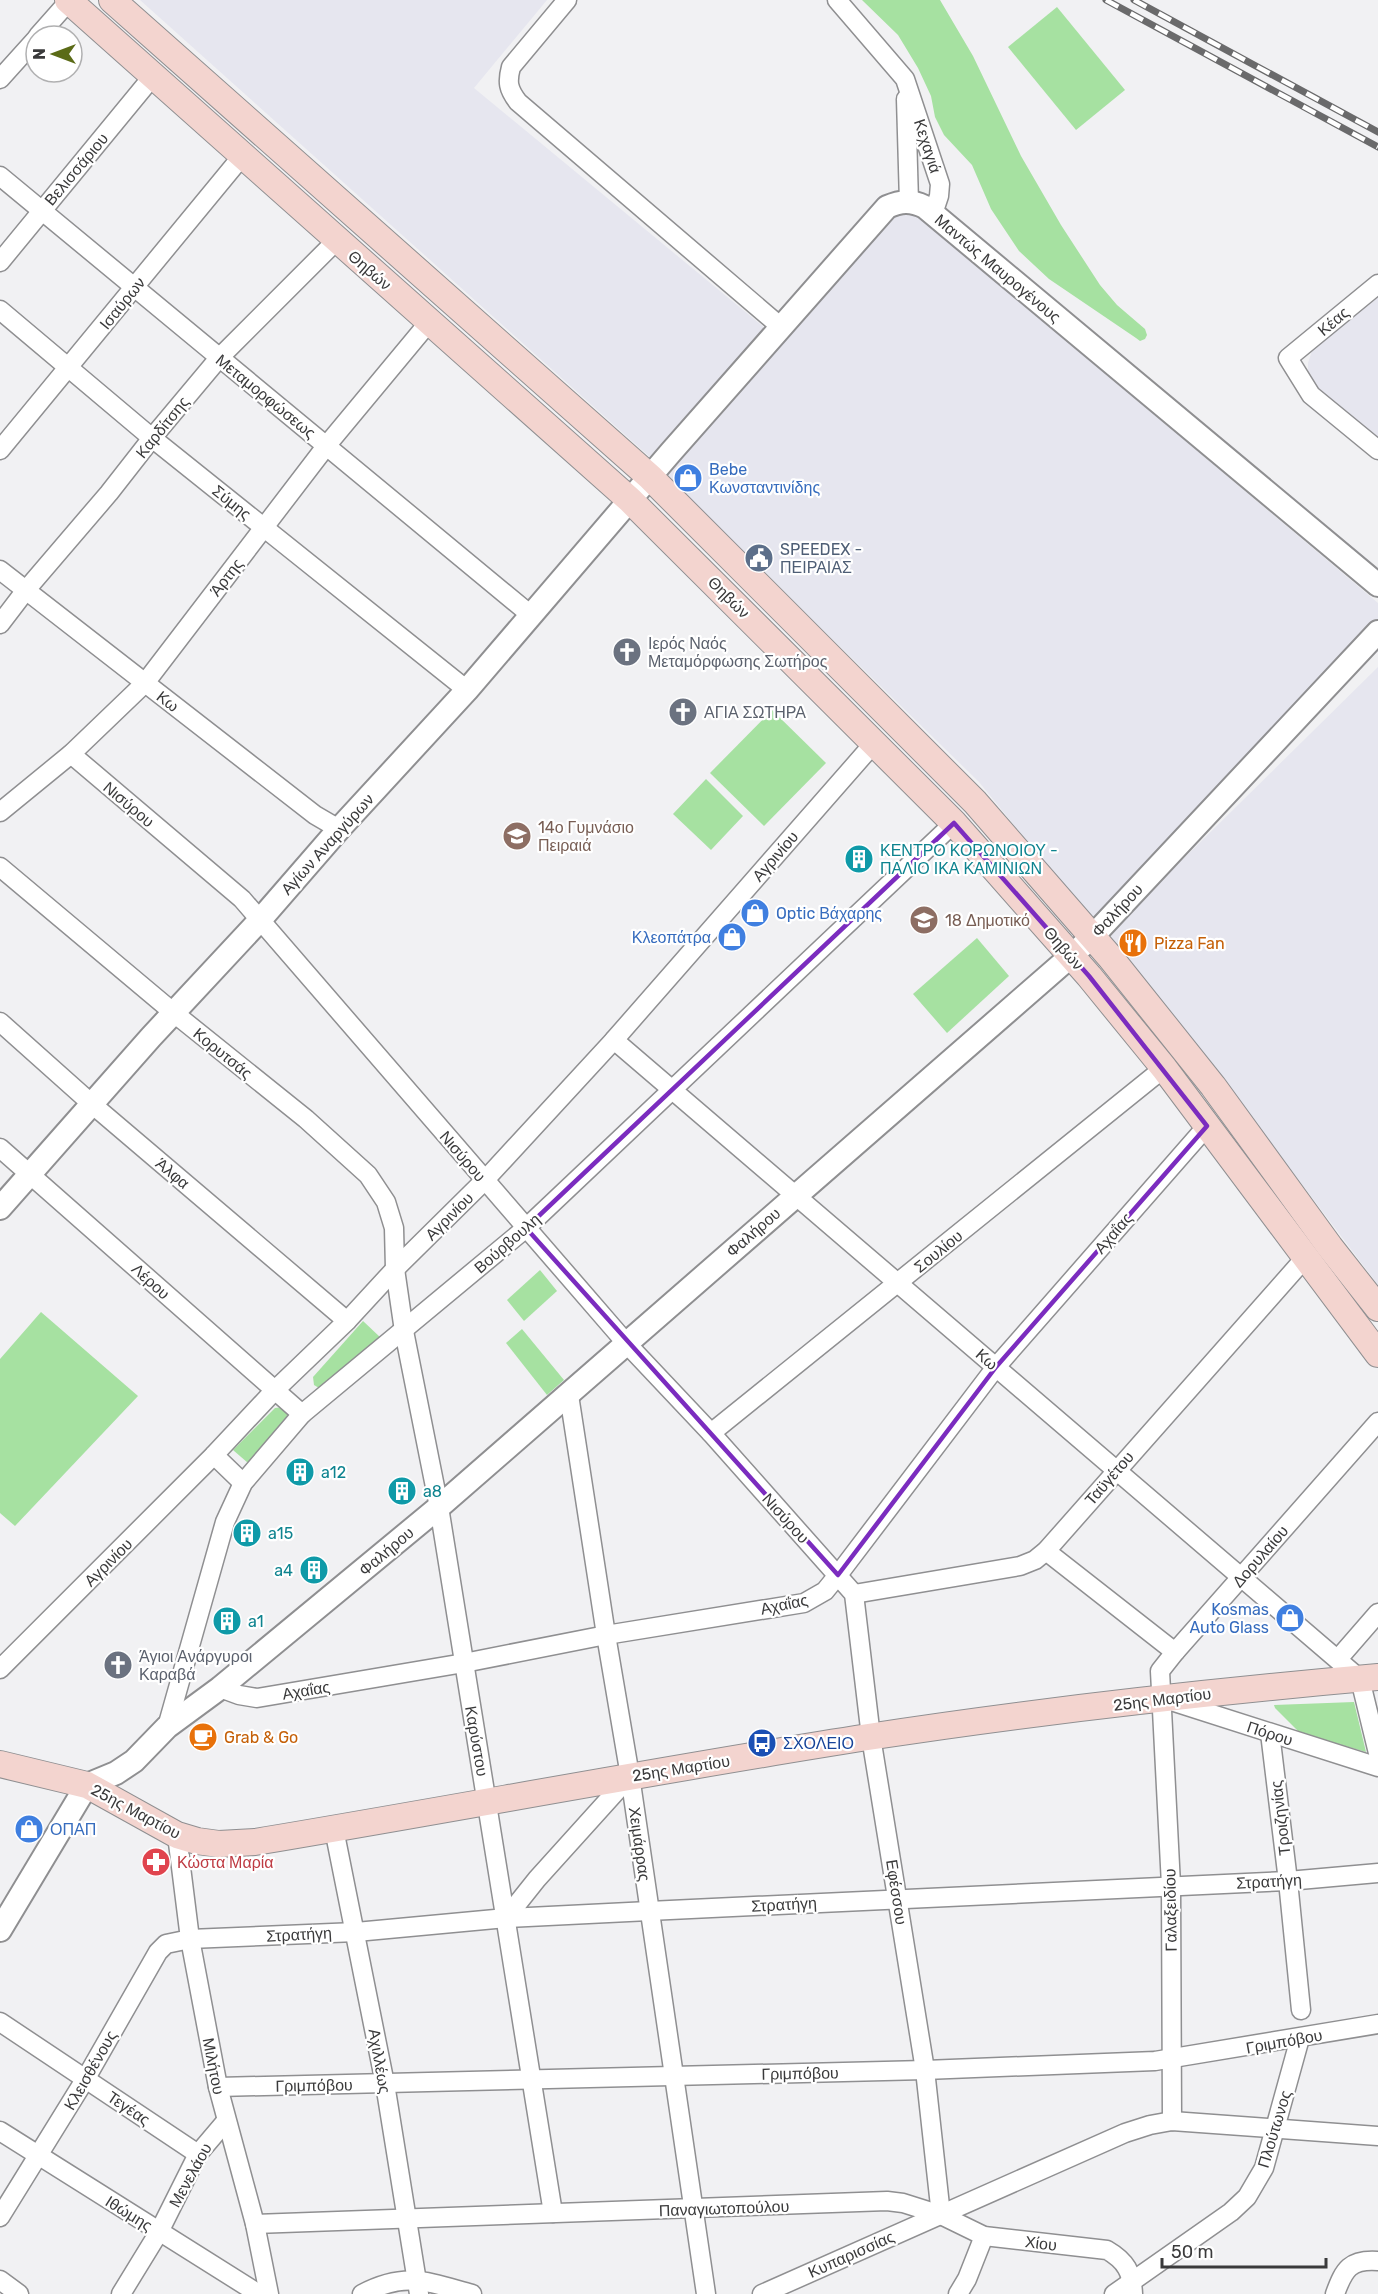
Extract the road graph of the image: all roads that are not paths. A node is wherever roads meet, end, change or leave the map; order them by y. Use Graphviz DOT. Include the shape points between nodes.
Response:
graph roads {
  1 [pos="112,0"];
  2 [pos="567,0"];
  3 [pos="837,0"];
  4 [pos="69,1"];
  5 [pos="49,24"];
  6 [pos="24,52"];
  7 [pos="153,76"];
  8 [pos="0,79"];
  9 [pos="905,79"];
  10 [pos="243,155"];
  11 [pos="0,176"];
  12 [pos="909,202"];
  13 [pos="43,210"];
  14 [pos="933,214"];
  15 [pos="336,241"];
  16 [pos="0,262"];
  17 [pos="1378,284"];
  18 [pos="133,288"];
  19 [pos="0,310"];
  20 [pos="430,321"];
  21 [pos="780,327"];
  22 [pos="219,358"];
  23 [pos="68,369"];
  24 [pos="152,438"];
  25 [pos="327,445"];
  26 [pos="0,450"];
  27 [pos="1378,450"];
  28 [pos="650,477"];
  29 [pos="630,500"];
  30 [pos="264,528"];
  31 [pos="0,570"];
  32 [pos="1378,585"];
  33 [pos="26,590"];
  34 [pos="532,616"];
  35 [pos="0,624"];
  36 [pos="1378,632"];
  37 [pos="145,683"];
  38 [pos="467,690"];
  39 [pos="875,742"];
  40 [pos="71,754"];
  41 [pos="0,812"];
  42 [pos="954,823"];
  43 [pos="339,829"];
  44 [pos="0,867"];
  45 [pos="260,920"];
  46 [pos="1092,937"];
  47 [pos="1071,956"];
  48 [pos="174,1013"];
  49 [pos="0,1022"];
  50 [pos="614,1040"];
  51 [pos="1164,1068"];
  52 [pos="672,1089"];
  53 [pos="93,1105"];
  54 [pos="1207,1125"];
  55 [pos="0,1148"];
  56 [pos="29,1174"];
  57 [pos="484,1181"];
  58 [pos="795,1195"];
  59 [pos="0,1208"];
  60 [pos="526,1228"];
  61 [pos="1305,1258"];
  62 [pos="395,1269"];
  63 [pos="898,1283"];
  64 [pos="1378,1308"];
  65 [pos="347,1321"];
  66 [pos="404,1330"];
  67 [pos="627,1344"];
  68 [pos="1378,1354"];
  69 [pos="996,1367"];
  70 [pos="274,1391"];
  71 [pos="569,1395"];
  72 [pos="302,1414"];
  73 [pos="1378,1422"];
  74 [pos="711,1433"];
  75 [pos="214,1455"];
  76 [pos="1116,1470"];
  77 [pos="243,1483"];
  78 [pos="439,1507"];
  79 [pos="1046,1551"];
  80 [pos="838,1575"];
  81 [pos="1242,1577"];
  82 [pos="854,1594"];
  83 [pos="1378,1613"];
  84 [pos="606,1635"];
  85 [pos="1175,1652"];
  86 [pos="1338,1659"];
  87 [pos="464,1663"];
  88 [pos="0,1669"];
  89 [pos="1369,1678"];
  90 [pos="220,1688"];
  91 [pos="1161,1698"];
  92 [pos="167,1727"];
  93 [pos="1270,1732"];
  94 [pos="871,1737"];
  95 [pos="1378,1753"];
  96 [pos="0,1764"];
  97 [pos="1378,1767"];
  98 [pos="630,1776"];
  99 [pos="87,1785"];
  100 [pos="488,1802"];
  101 [pos="334,1829"];
  102 [pos="177,1835"];
  103 [pos="1378,1873"];
  104 [pos="1288,1881"];
  105 [pos="1171,1885"];
  106 [pos="898,1898"];
  107 [pos="649,1911"];
  108 [pos="506,1918"];
  109 [pos="0,1930"];
  110 [pos="356,1932"];
  111 [pos="190,1939"];
  112 [pos="1301,2010"];
  113 [pos="0,2022"];
  114 [pos="1378,2024"];
  115 [pos="1300,2038"];
  116 [pos="1171,2060"];
  117 [pos="925,2070"];
  118 [pos="674,2076"];
  119 [pos="86,2078"];
  120 [pos="532,2080"];
  121 [pos="385,2084"];
  122 [pos="218,2087"];
  123 [pos="226,2121"];
  124 [pos="1172,2121"];
  125 [pos="1276,2129"];
  126 [pos="0,2131"];
  127 [pos="1378,2136"];
  128 [pos="198,2154"];
  129 [pos="38,2156"];
  130 [pos="693,2210"];
  131 [pos="553,2213"];
  132 [pos="941,2215"];
  133 [pos="0,2217"];
  134 [pos="407,2220"];
  135 [pos="255,2224"];
  136 [pos="159,2232"];
  137 [pos="984,2236"];
  138 [pos="1378,2261"];
  139 [pos="0,2280"];
  140 [pos="417,2287"];
  141 [pos="1133,2287"];
  142 [pos="19,2294"];
  143 [pos="121,2294"];
  144 [pos="259,2294"];
  145 [pos="269,2294"];
  146 [pos="362,2294"];
  147 [pos="472,2294"];
  148 [pos="706,2294"];
  149 [pos="762,2294"];
  150 [pos="958,2294"];
  151 [pos="1114,2294"];
  152 [pos="1335,2294"];
  1 -- 28 [label="main road, Θηβών"];
  2 -- 21 [label="street" via="511,67 510,93"];
  3 -- 9 [label="street, Κεχαγιά"];
  4 -- 5 [label="street"];
  4 -- 7 [label="main road, Θηβών"];
  6 -- 8 [label="street"];
  7 -- 10 [label="main road, Θηβών"];
  7 -- 13 [label="street, Βελισσάριου"];
  9 -- 12 [label="street, Κεχαγιά"];
  9 -- 14 [label="street, Κεχαγιά" via="939,184"];
  10 -- 15 [label="main road, Θηβών"];
  10 -- 18 [label="street, Ισαύρων"];
  11 -- 13 [label="street, Μεταμορφώσεως"];
  12 -- 14 [label="street, Μαντώς Μαυρογένους"];
  12 -- 21 [label="street" via="887,207"];
  13 -- 16 [label="street, Βελισσάριου"];
  13 -- 18 [label="street, Μεταμορφώσεως"];
  14 -- 32 [label="street, Μαντώς Μαυρογένους"];
  15 -- 20 [label="main road, Θηβών"];
  15 -- 22 [label="street, Καρδίτσης"];
  17 -- 27 [label="street, Κέας" via="1288,358 1311,394"];
  18 -- 22 [label="street, Μεταμορφώσεως"];
  18 -- 23 [label="street, Ισαύρων"];
  19 -- 23 [label="street, Σύμης"];
  20 -- 25 [label="street, Άρτης"];
  20 -- 29 [label="main road, Θηβών"];
  21 -- 28 [label="street"];
  22 -- 24 [label="street, Καρδίτσης"];
  22 -- 25 [label="street, Μεταμορφώσεως"];
  23 -- 24 [label="street, Σύμης"];
  23 -- 26 [label="street, Ισαύρων"];
  24 -- 30 [label="street, Σύμης"];
  24 -- 33 [label="street, Καρδίτσης"];
  25 -- 30 [label="street, Άρτης"];
  25 -- 34 [label="street, Μεταμορφώσεως"];
  28 -- 29 [label="street, Αγίων Αναργύρων"];
  28 -- 46 [label="main road, Θηβών" via="975,802"];
  29 -- 34 [label="street, Αγίων Αναργύρων"];
  29 -- 39 [label="main road, Θηβών"];
  30 -- 37 [label="street, Άρτης"];
  30 -- 38 [label="street, Σύμης"];
  31 -- 33 [label="street, Κω"];
  33 -- 35 [label="street, Καρδίτσης"];
  33 -- 37 [label="street, Κω"];
  34 -- 38 [label="street, Αγίων Αναργύρων"];
  36 -- 46 [label="street, Φαλήρου"];
  37 -- 40 [label="street, Άρτης"];
  37 -- 43 [label="street, Κω" via="315,815"];
  38 -- 43 [label="street, Αγίων Αναργύρων"];
  39 -- 42 [label="main road, Θηβών"];
  39 -- 50 [label="street, Αγρινίου"];
  40 -- 41 [label="street, Άρτης"];
  40 -- 45 [label="street, Νισύρου" via="242,899"];
  42 -- 47 [label="main road, Θηβών"];
  42 -- 52 [label="street, Βούρβουλη"];
  43 -- 45 [label="street, Αγίων Αναργύρων"];
  44 -- 48 [label="street, Κορυτσάς"];
  45 -- 48 [label="street, Αγίων Αναργύρων"];
  45 -- 57 [label="street, Νισύρου"];
  46 -- 47 [label="street, Φαλήρου"];
  46 -- 64 [label="main road, Θηβών" via="1213,1086"];
  47 -- 51 [label="main road, Θηβών"];
  47 -- 58 [label="street, Φαλήρου"];
  48 -- 53 [label="street, Αγίων Αναργύρων"];
  48 -- 62 [label="street, Κορυτσάς" via="368,1174 386,1202 394,1228"];
  49 -- 53 [label="street, Άλφα"];
  50 -- 52 [label="street, Κω"];
  50 -- 57 [label="street, Αγρινίου"];
  51 -- 54 [label="main road, Θηβών"];
  51 -- 63 [label="street, Σουλίου"];
  52 -- 58 [label="street, Κω"];
  52 -- 60 [label="street, Βούρβουλη"];
  53 -- 56 [label="street, Αγίων Αναργύρων"];
  53 -- 65 [label="street, Άλφα"];
  54 -- 61 [label="main road, Θηβών"];
  54 -- 69 [label="street, Αχαΐας"];
  55 -- 56 [label="street, Λέρου"];
  56 -- 59 [label="street, Αγίων Αναργύρων"];
  56 -- 70 [label="street, Λέρου"];
  57 -- 60 [label="street, Νισύρου"];
  57 -- 62 [label="street, Αγρινίου"];
  58 -- 63 [label="street, Κω"];
  58 -- 67 [label="street, Φαλήρου"];
  60 -- 66 [label="street, Βούρβουλη"];
  60 -- 67 [label="street, Νισύρου"];
  61 -- 68 [label="main road, Θηβών"];
  61 -- 76 [label="street, Ταϋγέτου"];
  62 -- 65 [label="street, Αγρινίου"];
  62 -- 66 [label="street, Καρύστου"];
  63 -- 69 [label="street, Κω"];
  63 -- 74 [label="street, Σουλίου"];
  65 -- 70 [label="street, Αγρινίου"];
  66 -- 72 [label="street, Βούρβουλη"];
  66 -- 78 [label="street, Καρύστου"];
  67 -- 71 [label="street, Φαλήρου"];
  67 -- 74 [label="street, Νισύρου"];
  69 -- 76 [label="street, Κω"];
  69 -- 80 [label="street, Αχαΐας"];
  70 -- 72 [label="street, Λέρου"];
  70 -- 75 [label="street, Αγρινίου"];
  71 -- 78 [label="street, Φαλήρου"];
  71 -- 84 [label="street, Χειμάρρας"];
  72 -- 77 [label="street, Βούρβουλη"];
  73 -- 81 [label="street, Δορυλαίου"];
  74 -- 80 [label="street, Νισύρου"];
  75 -- 77 [label="street"];
  75 -- 88 [label="street, Αγρινίου"];
  76 -- 79 [label="street, Ταϋγέτου"];
  76 -- 81 [label="street, Κω"];
  77 -- 92 [label="street, Βούρβουλη" via="225,1522"];
  78 -- 87 [label="street, Καρύστου"];
  78 -- 90 [label="street, Φαλήρου"];
  79 -- 82 [label="street, Ταϋγέτου" via="1020,1566"];
  79 -- 85 [label="street"];
  80 -- 82 [label="street"];
  80 -- 84 [label="street, Αχαΐας" via="825,1591 804,1603"];
  81 -- 85 [label="street, Δορυλαίου"];
  81 -- 86 [label="street, Κω"];
  82 -- 94 [label="street, Εφέσσου"];
  83 -- 86 [label="street"];
  84 -- 87 [label="street, Αχαΐας"];
  84 -- 98 [label="street, Χειμάρρας"];
  85 -- 91 [label="street, Δορυλαίου" via="1160,1671"];
  86 -- 89 [label="street, Κω"];
  87 -- 90 [label="street, Αχαΐας" via="257,1698"];
  87 -- 100 [label="street, Καρύστου"];
  89 -- 91 [label="main road, 25ης Μαρτίου"];
  89 -- 95 [label="street"];
  90 -- 92 [label="street, Φαλήρου"];
  91 -- 93 [label="street, Πόρου"];
  91 -- 94 [label="main road, 25ης Μαρτίου"];
  91 -- 105 [label="street, Γαλαξειδίου"];
  92 -- 99 [label="street, Φαλήρου" via="134,1761"];
  93 -- 97 [label="street, Πόρου"];
  93 -- 104 [label="street, Τροιζηνίας"];
  94 -- 98 [label="main road, 25ης Μαρτίου"];
  94 -- 106 [label="street, Εφέσσου"];
  96 -- 99 [label="main road, 25ης Μαρτίου"];
  98 -- 100 [label="main road, 25ης Μαρτίου"];
  98 -- 107 [label="street, Χειμάρρας"];
  98 -- 108 [label="street"];
  99 -- 102 [label="main road, 25ης Μαρτίου"];
  99 -- 109 [label="street"];
  100 -- 101 [label="main road, 25ης Μαρτίου"];
  100 -- 108 [label="street, Καρύστου"];
  101 -- 102 [label="main road, 25ης Μαρτίου" via="219,1844"];
  101 -- 110 [label="street, Αχιλλέως"];
  102 -- 111 [label="street, Μιλήτου"];
  103 -- 104 [label="street, Στρατήγη"];
  104 -- 105 [label="street, Στρατήγη"];
  104 -- 112 [label="street, Τροιζηνίας"];
  105 -- 106 [label="street, Στρατήγη"];
  105 -- 116 [label="street, Γαλαξειδίου"];
  106 -- 107 [label="street, Στρατήγη"];
  106 -- 117 [label="street, Εφέσσου"];
  107 -- 108 [label="street, Στρατήγη"];
  107 -- 118 [label="street, Χειμάρρας"];
  108 -- 110 [label="street, Στρατήγη"];
  108 -- 120 [label="street, Καρύστου"];
  110 -- 111 [label="street, Στρατήγη"];
  110 -- 121 [label="street, Αχιλλέως"];
  111 -- 119 [label="street, Κλεισθένους" via="166,1944 158,1952"];
  111 -- 122 [label="street, Μιλήτου"];
  113 -- 119 [label="street, Τεγέας"];
  114 -- 115 [label="street, Γριμπόβου"];
  115 -- 116 [label="street, Γριμπόβου"];
  115 -- 125 [label="street, Πλούτωνος"];
  116 -- 117 [label="street, Γριμπόβου"];
  116 -- 124 [label="street, Γαλαξειδίου"];
  117 -- 118 [label="street, Γριμπόβου"];
  117 -- 132 [label="street, Εφέσσου"];
  118 -- 120 [label="street, Γριμπόβου"];
  118 -- 130 [label="street, Χειμάρρας"];
  119 -- 128 [label="street, Τεγέας"];
  119 -- 129 [label="street, Κλεισθένους"];
  120 -- 121 [label="street, Γριμπόβου"];
  120 -- 131 [label="street, Καρύστου"];
  121 -- 122 [label="street, Γριμπόβου"];
  121 -- 134 [label="street, Αχιλλέως"];
  122 -- 123 [label="street, Μιλήτου"];
  123 -- 128 [label="street, Μενελάου"];
  123 -- 135 [label="street, Μιλήτου"];
  124 -- 125 [label="street"];
  124 -- 132 [label="street" via="1125,2133"];
  125 -- 127 [label="street"];
  125 -- 141 [label="street, Πλούτωνος" via="1264,2168 1247,2197"];
  126 -- 129 [label="street, Ιθώμης"];
  128 -- 136 [label="street, Μενελάου"];
  129 -- 133 [label="street, Κλεισθένους"];
  129 -- 136 [label="street, Ιθώμης"];
  130 -- 131 [label="street, Παναγιωτοπούλου"];
  130 -- 132 [label="street, Παναγιωτοπούλου" via="887,2201"];
  130 -- 148 [label="street, Χειμάρρας"];
  131 -- 134 [label="street, Παναγιωτοπούλου"];
  132 -- 137 [label="street, Χίου"];
  132 -- 149 [label="street, Κυπαρισσίας"];
  134 -- 135 [label="street, Παναγιωτοπούλου"];
  134 -- 140 [label="street, Αχιλλέως"];
  135 -- 145 [label="street, Μιλήτου"];
  136 -- 143 [label="street, Μενελάου"];
  136 -- 144 [label="street, Ιθώμης"];
  137 -- 141 [label="street, Χίου" via="1107,2250 1127,2267"];
  137 -- 150 [label="street"];
  138 -- 152 [label="street" via="1362,2260 1348,2268"];
  139 -- 142 [label="street"];
  140 -- 146 [label="street" via="380,2285"];
  140 -- 147 [label="street"];
  141 -- 151 [label="street, Πλούτωνος"];
}
